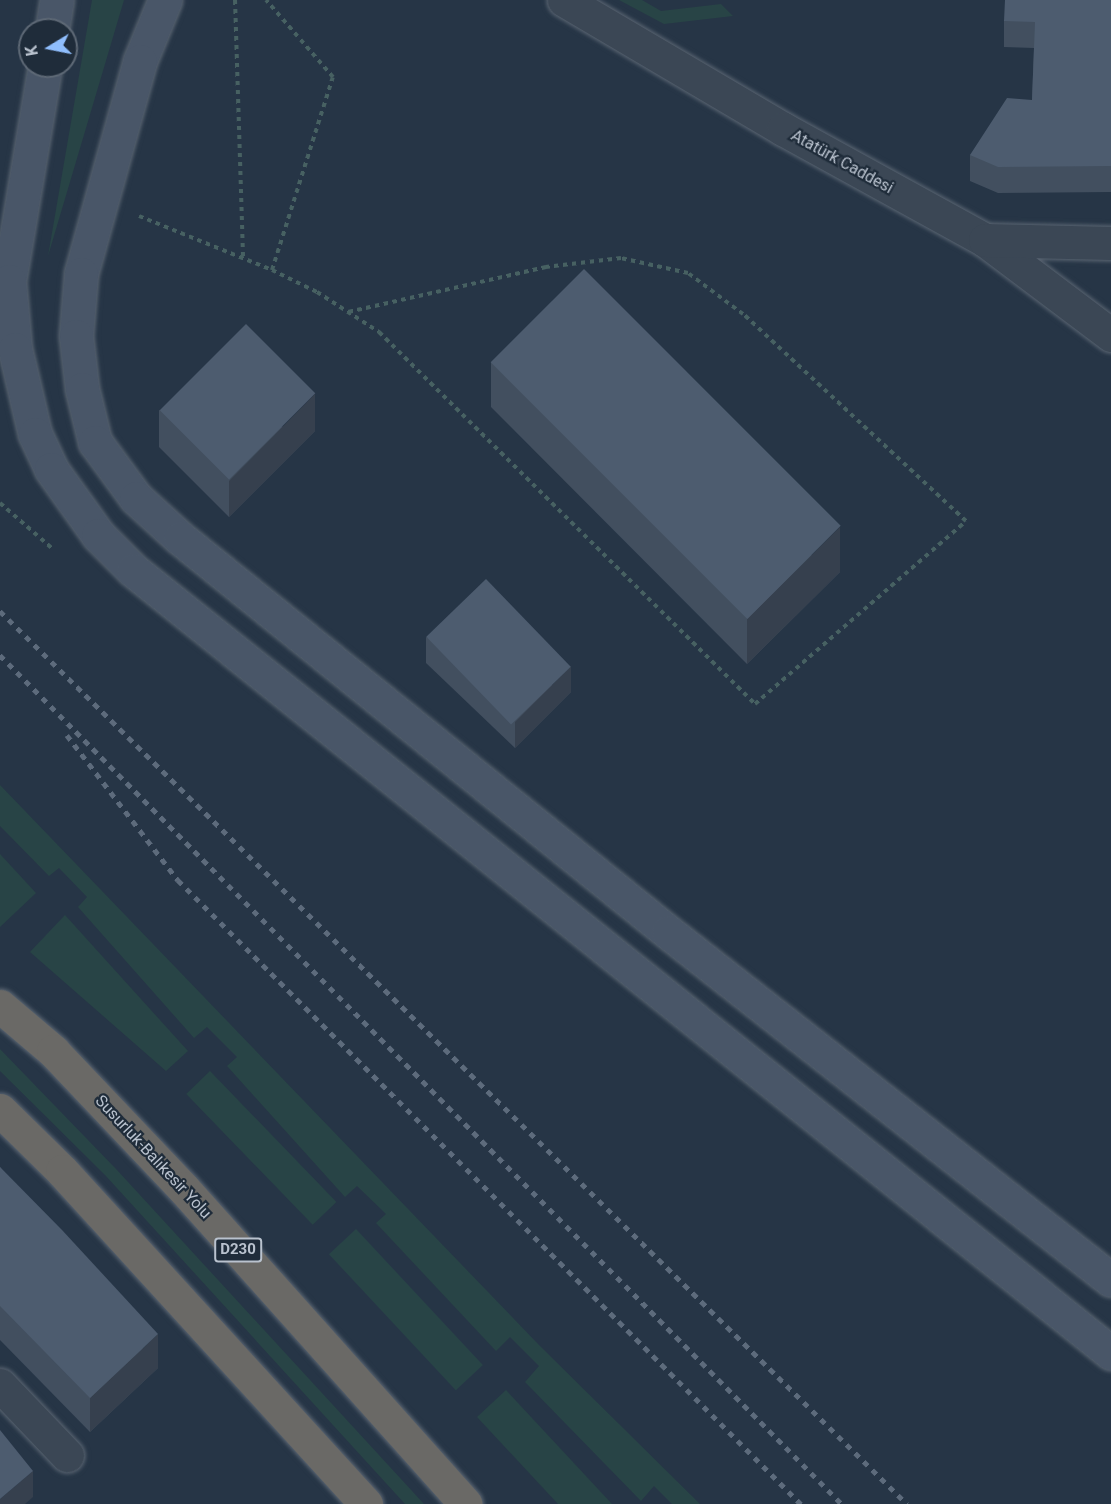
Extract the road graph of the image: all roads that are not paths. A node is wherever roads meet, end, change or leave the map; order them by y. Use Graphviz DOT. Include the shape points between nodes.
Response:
graph roads {
  1 [pos="57,0"];
  2 [pos="165,0"];
  3 [pos="564,0"];
  4 [pos="54,18"];
  5 [pos="43,78"];
  6 [pos="985,240"];
  7 [pos="1111,243"];
  8 [pos="1111,335"];
  9 [pos="0,1006"];
  10 [pos="0,1110"];
  11 [pos="1111,1280"];
  12 [pos="1111,1353"];
  13 [pos="0,1384"];
  14 [pos="67,1455"];
  15 [pos="366,1504"];
  16 [pos="465,1504"];
  1 -- 4 [label="main road"];
  2 -- 11 [label="main road" via="140,61 81,274 76,336 82,389 95,442 136,498 180,538 668,932"];
  3 -- 6 [label="street, Atatürk Caddesi" via="783,129"];
  5 -- 12 [label="main road" via="9,281 15,349 35,434 51,469 98,535 142,578"];
  6 -- 7 [label="street"];
  6 -- 8 [label="street, Atatürk Caddesi"];
  9 -- 16 [label="highway, Susurluk-Balıkesir Yolu / D230" via="53,1051 183,1188"];
  10 -- 15 [label="highway" via="62,1171"];
  13 -- 14 [label="street"];
}
